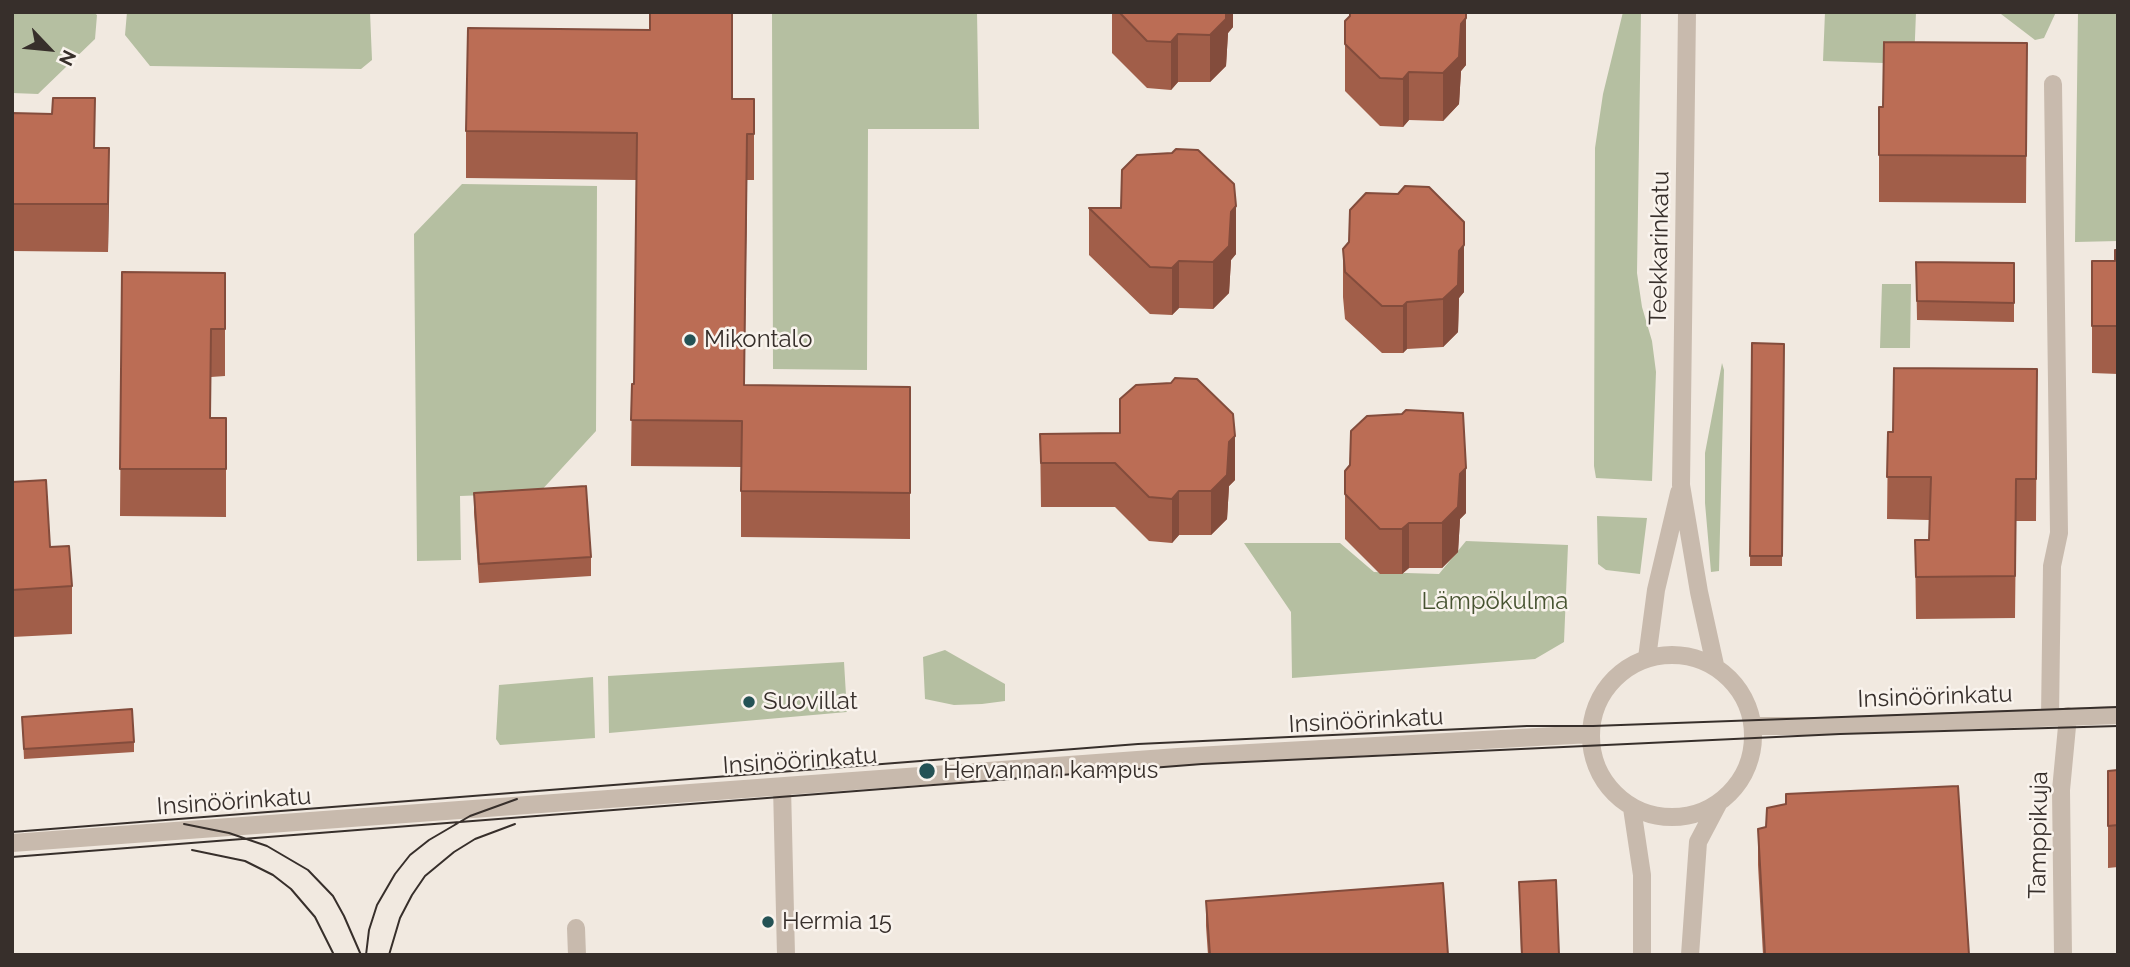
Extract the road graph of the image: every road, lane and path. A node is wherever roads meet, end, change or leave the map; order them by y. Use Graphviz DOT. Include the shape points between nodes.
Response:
graph roads {
  1 [pos="1687,12"];
  2 [pos="2053,84"];
  3 [pos="1681,485"];
  4 [pos="1647,658"];
  5 [pos="1715,666"];
  6 [pos="2118,715"];
  7 [pos="2059,717"];
  8 [pos="1754,726"];
  9 [pos="1591,734"];
  10 [pos="782,786"];
  11 [pos="1718,804"];
  12 [pos="1632,808"];
  13 [pos="12,843"];
  14 [pos="576,928"];
  15 [pos="577,955"];
  16 [pos="786,955"];
  17 [pos="1642,955"];
  18 [pos="1690,955"];
  19 [pos="2063,955"];
  1 -- 3 [label="street, Teekkarinkatu"];
  2 -- 7 [label="street, Tamppikuja" via="2059,533 2052,566"];
  3 -- 4 [label="street, Teekkarinkatu" via="1656,590"];
  3 -- 5 [label="street, Teekkarinkatu"];
  4 -- 5 [label="street" via="1690,659"];
  4 -- 9 [label="street" via="1619,674 1599,700"];
  5 -- 8 [label="street" via="1742,691"];
  6 -- 7 [label="street, Insinöörinkatu"];
  7 -- 8 [label="street, Insinöörinkatu"];
  7 -- 19 [label="street, Tamppikuja"];
  8 -- 11 [label="street" via="1752,756 1740,783"];
  9 -- 10 [label="street, Insinöörinkatu" via="1178,757"];
  9 -- 12 [label="street" via="1594,762 1609,788"];
  10 -- 13 [label="street, Insinöörinkatu"];
  10 -- 16 [label="street"];
  11 -- 12 [label="street" via="1687,815"];
  11 -- 18 [label="street" via="1698,842"];
  12 -- 17 [label="street" via="1642,875"];
  14 -- 15 [label="street"];
}
